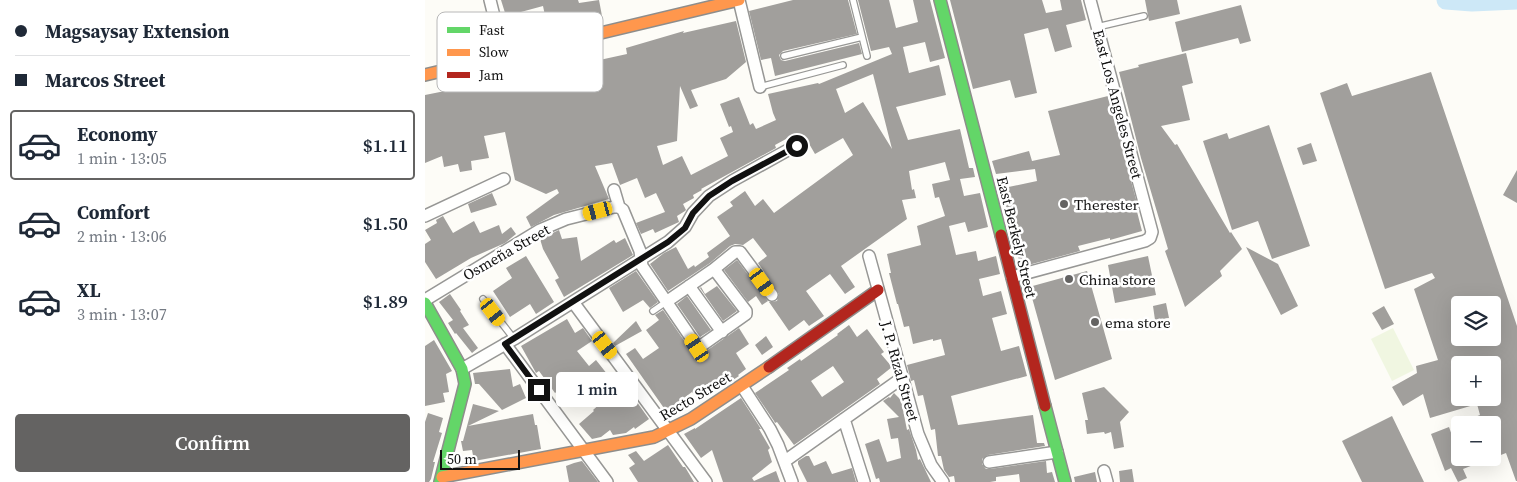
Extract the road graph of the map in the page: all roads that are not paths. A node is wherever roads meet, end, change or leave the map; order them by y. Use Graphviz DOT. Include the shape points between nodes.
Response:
graph roads {
  1 [pos="739,0"];
  2 [pos="853,0"];
  3 [pos="941,0"];
  4 [pos="1090,0"];
  5 [pos="1144,16"];
  6 [pos="1097,27"];
  7 [pos="603,32"];
  8 [pos="862,37"];
  9 [pos="784,56"];
  10 [pos="867,56"];
  11 [pos="843,64"];
  12 [pos="760,87"];
  13 [pos="797,146"];
  14 [pos="504,179"];
  15 [pos="614,190"];
  16 [pos="619,207"];
  17 [pos="425,216"];
  18 [pos="869,256"];
  19 [pos="641,259"];
  20 [pos="714,269"];
  21 [pos="1012,277"];
  22 [pos="689,286"];
  23 [pos="878,290"];
  24 [pos="772,295"];
  25 [pos="483,299"];
  26 [pos="425,301"];
  27 [pos="573,302"];
  28 [pos="665,302"];
  29 [pos="653,311"];
  30 [pos="722,332"];
  31 [pos="509,342"];
  32 [pos="462,369"];
  33 [pos="902,378"];
  34 [pos="742,386"];
  35 [pos="844,419"];
  36 [pos="668,431"];
  37 [pos="583,450"];
  38 [pos="1057,452"];
  39 [pos="785,461"];
  40 [pos="989,462"];
  41 [pos="441,479"];
  42 [pos="607,482"];
  43 [pos="705,482"];
  44 [pos="792,482"];
  45 [pos="864,482"];
  46 [pos="943,482"];
  47 [pos="1065,482"];
  1 -- 7 [label="street"];
  1 -- 12 [label="street"];
  2 -- 8 [label="lane"];
  3 -- 21 [label="street, East Berkely Street"];
  4 -- 6 [label="street, East Los Angeles Street"];
  5 -- 6 [label="lane"];
  6 -- 21 [label="street, East Los Angeles Street" via="1150,238"];
  8 -- 9 [label="lane"];
  8 -- 10 [label="lane"];
  11 -- 12 [label="lane"];
  13 -- 19 [label="street" via="709,196 685,228"];
  14 -- 17 [label="street"];
  15 -- 16 [label="street"];
  16 -- 19 [label="street" via="623,210"];
  16 -- 26 [label="street, Osmeña Street" via="566,219 540,230"];
  18 -- 23 [label="street, J. P. Rizal Street"];
  19 -- 27 [label="street"];
  19 -- 28 [label="street" via="642,266"];
  20 -- 22 [label="street"];
  20 -- 24 [label="street" via="735,252 740,252"];
  20 -- 30 [label="street" via="746,311"];
  21 -- 38 [label="street, East Berkely Street"];
  22 -- 28 [label="street"];
  22 -- 30 [label="street"];
  23 -- 33 [label="street, J. P. Rizal Street"];
  23 -- 34 [label="street, Recto Street"];
  25 -- 31 [label="lane"];
  26 -- 32 [label="street"];
  27 -- 31 [label="street"];
  27 -- 36 [label="street"];
  28 -- 29 [label="lane"];
  28 -- 30 [label="street" via="697,348"];
  31 -- 32 [label="street"];
  31 -- 37 [label="street"];
  32 -- 41 [label="street" via="465,384"];
  33 -- 35 [label="street"];
  33 -- 46 [label="street, J. P. Rizal Street" via="918,434"];
  34 -- 36 [label="street, Recto Street"];
  34 -- 39 [label="street" via="770,429"];
  35 -- 39 [label="street"];
  35 -- 45 [label="street"];
  36 -- 37 [label="street, Recto Street" via="641,440"];
  36 -- 43 [label="street"];
  37 -- 41 [label="street, Recto Street"];
  37 -- 42 [label="street"];
  38 -- 40 [label="street"];
  38 -- 47 [label="street, East Berkely Street"];
  39 -- 44 [label="street"];
}
